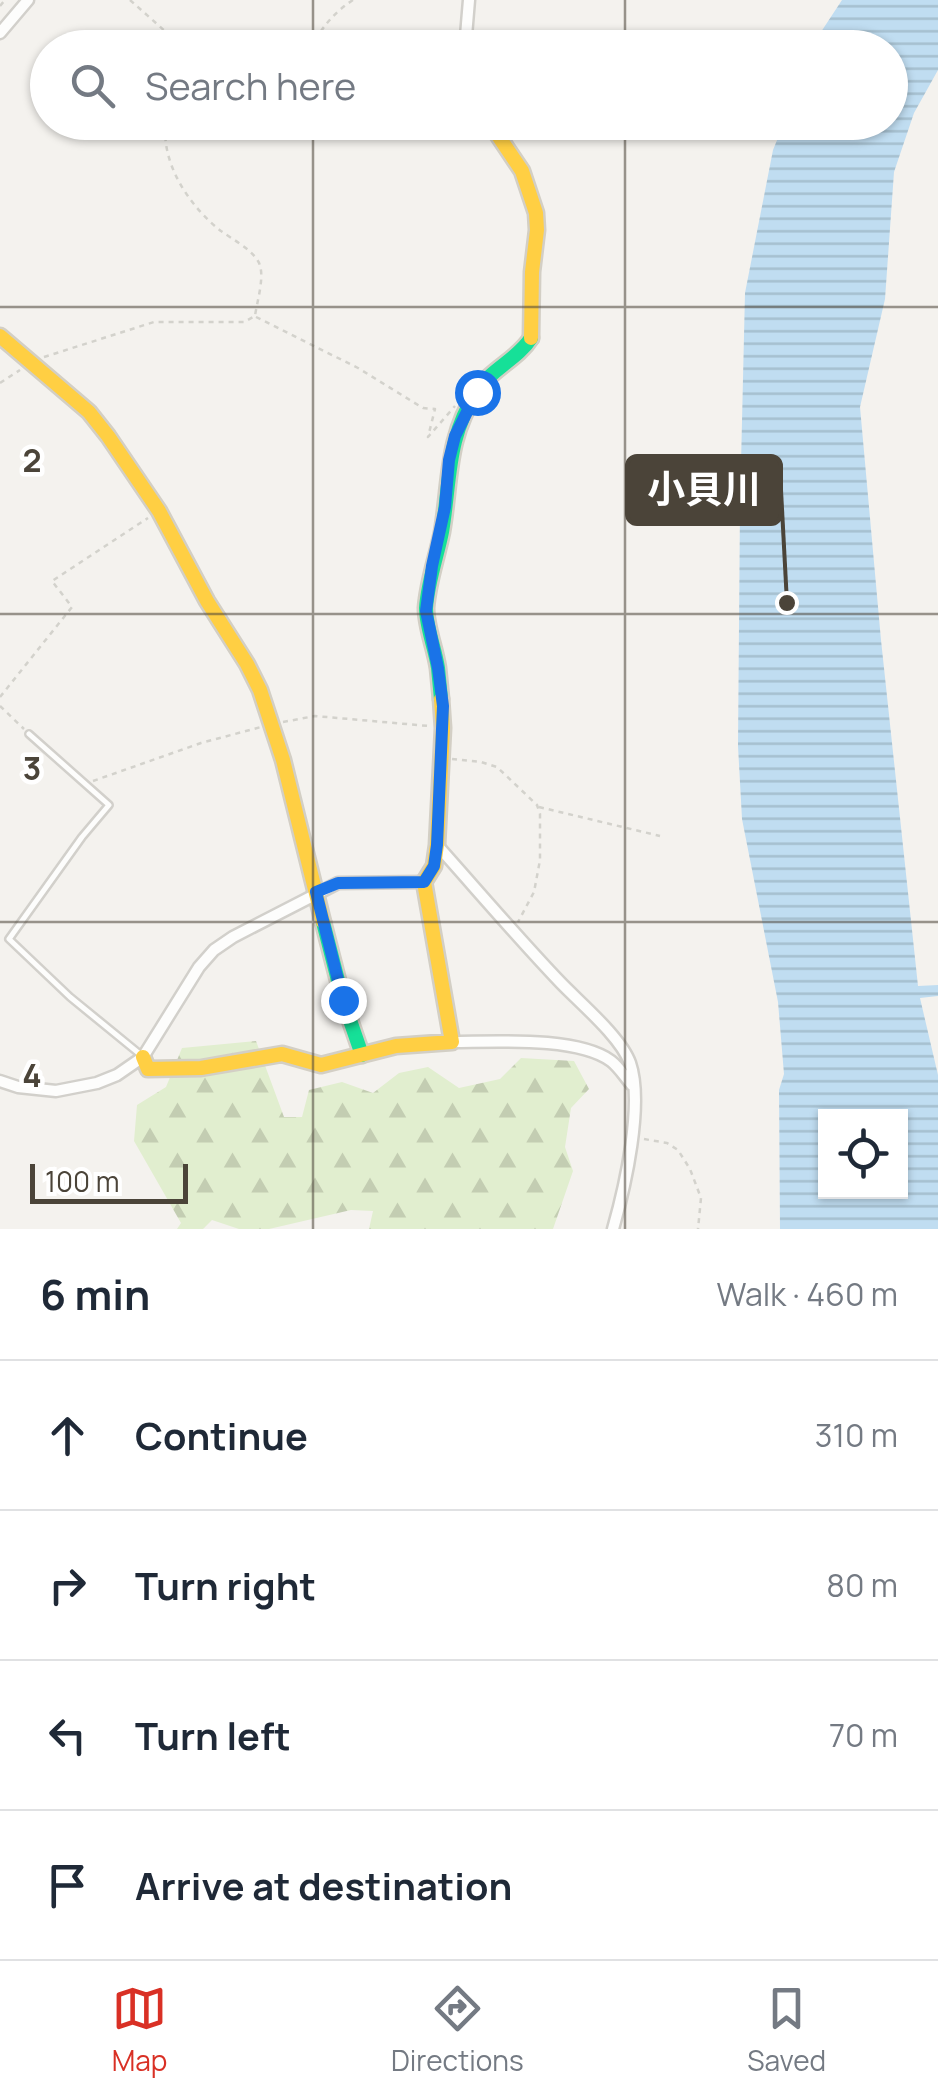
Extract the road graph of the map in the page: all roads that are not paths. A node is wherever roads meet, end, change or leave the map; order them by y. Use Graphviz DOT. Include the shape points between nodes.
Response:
graph roads {
  1 [pos="28,0"];
  2 [pos="469,0"];
  3 [pos="466,30"];
  4 [pos="0,33"];
  5 [pos="501,140"];
  6 [pos="0,336"];
  7 [pos="29,734"];
  8 [pos="437,845"];
  9 [pos="424,882"];
  10 [pos="316,892"];
  11 [pos="452,1042"];
  12 [pos="362,1055"];
  13 [pos="142,1058"];
  14 [pos="0,1081"];
  15 [pos="632,1086"];
  16 [pos="614,1229"];
  1 -- 4 [label="street"];
  2 -- 3 [label="street"];
  5 -- 8 [label="street" via="528,183 536,213 533,335 477,392 452,448 426,611 443,706"];
  6 -- 10 [label="street" via="108,436 159,510 247,664 283,760"];
  7 -- 13 [label="lane" via="109,805 9,939"];
  8 -- 9 [label="street"];
  8 -- 15 [label="street" via="625,1054"];
  9 -- 10 [label="street" via="338,883"];
  9 -- 11 [label="street"];
  10 -- 12 [label="street"];
  10 -- 13 [label="street" via="214,950"];
  11 -- 12 [label="street"];
  11 -- 15 [label="street" via="583,1049 607,1058"];
  12 -- 13 [label="street" via="322,1064 282,1054 148,1069"];
  13 -- 14 [label="street" via="117,1076 56,1091"];
  15 -- 16 [label="street" via="633,1137"];
}
